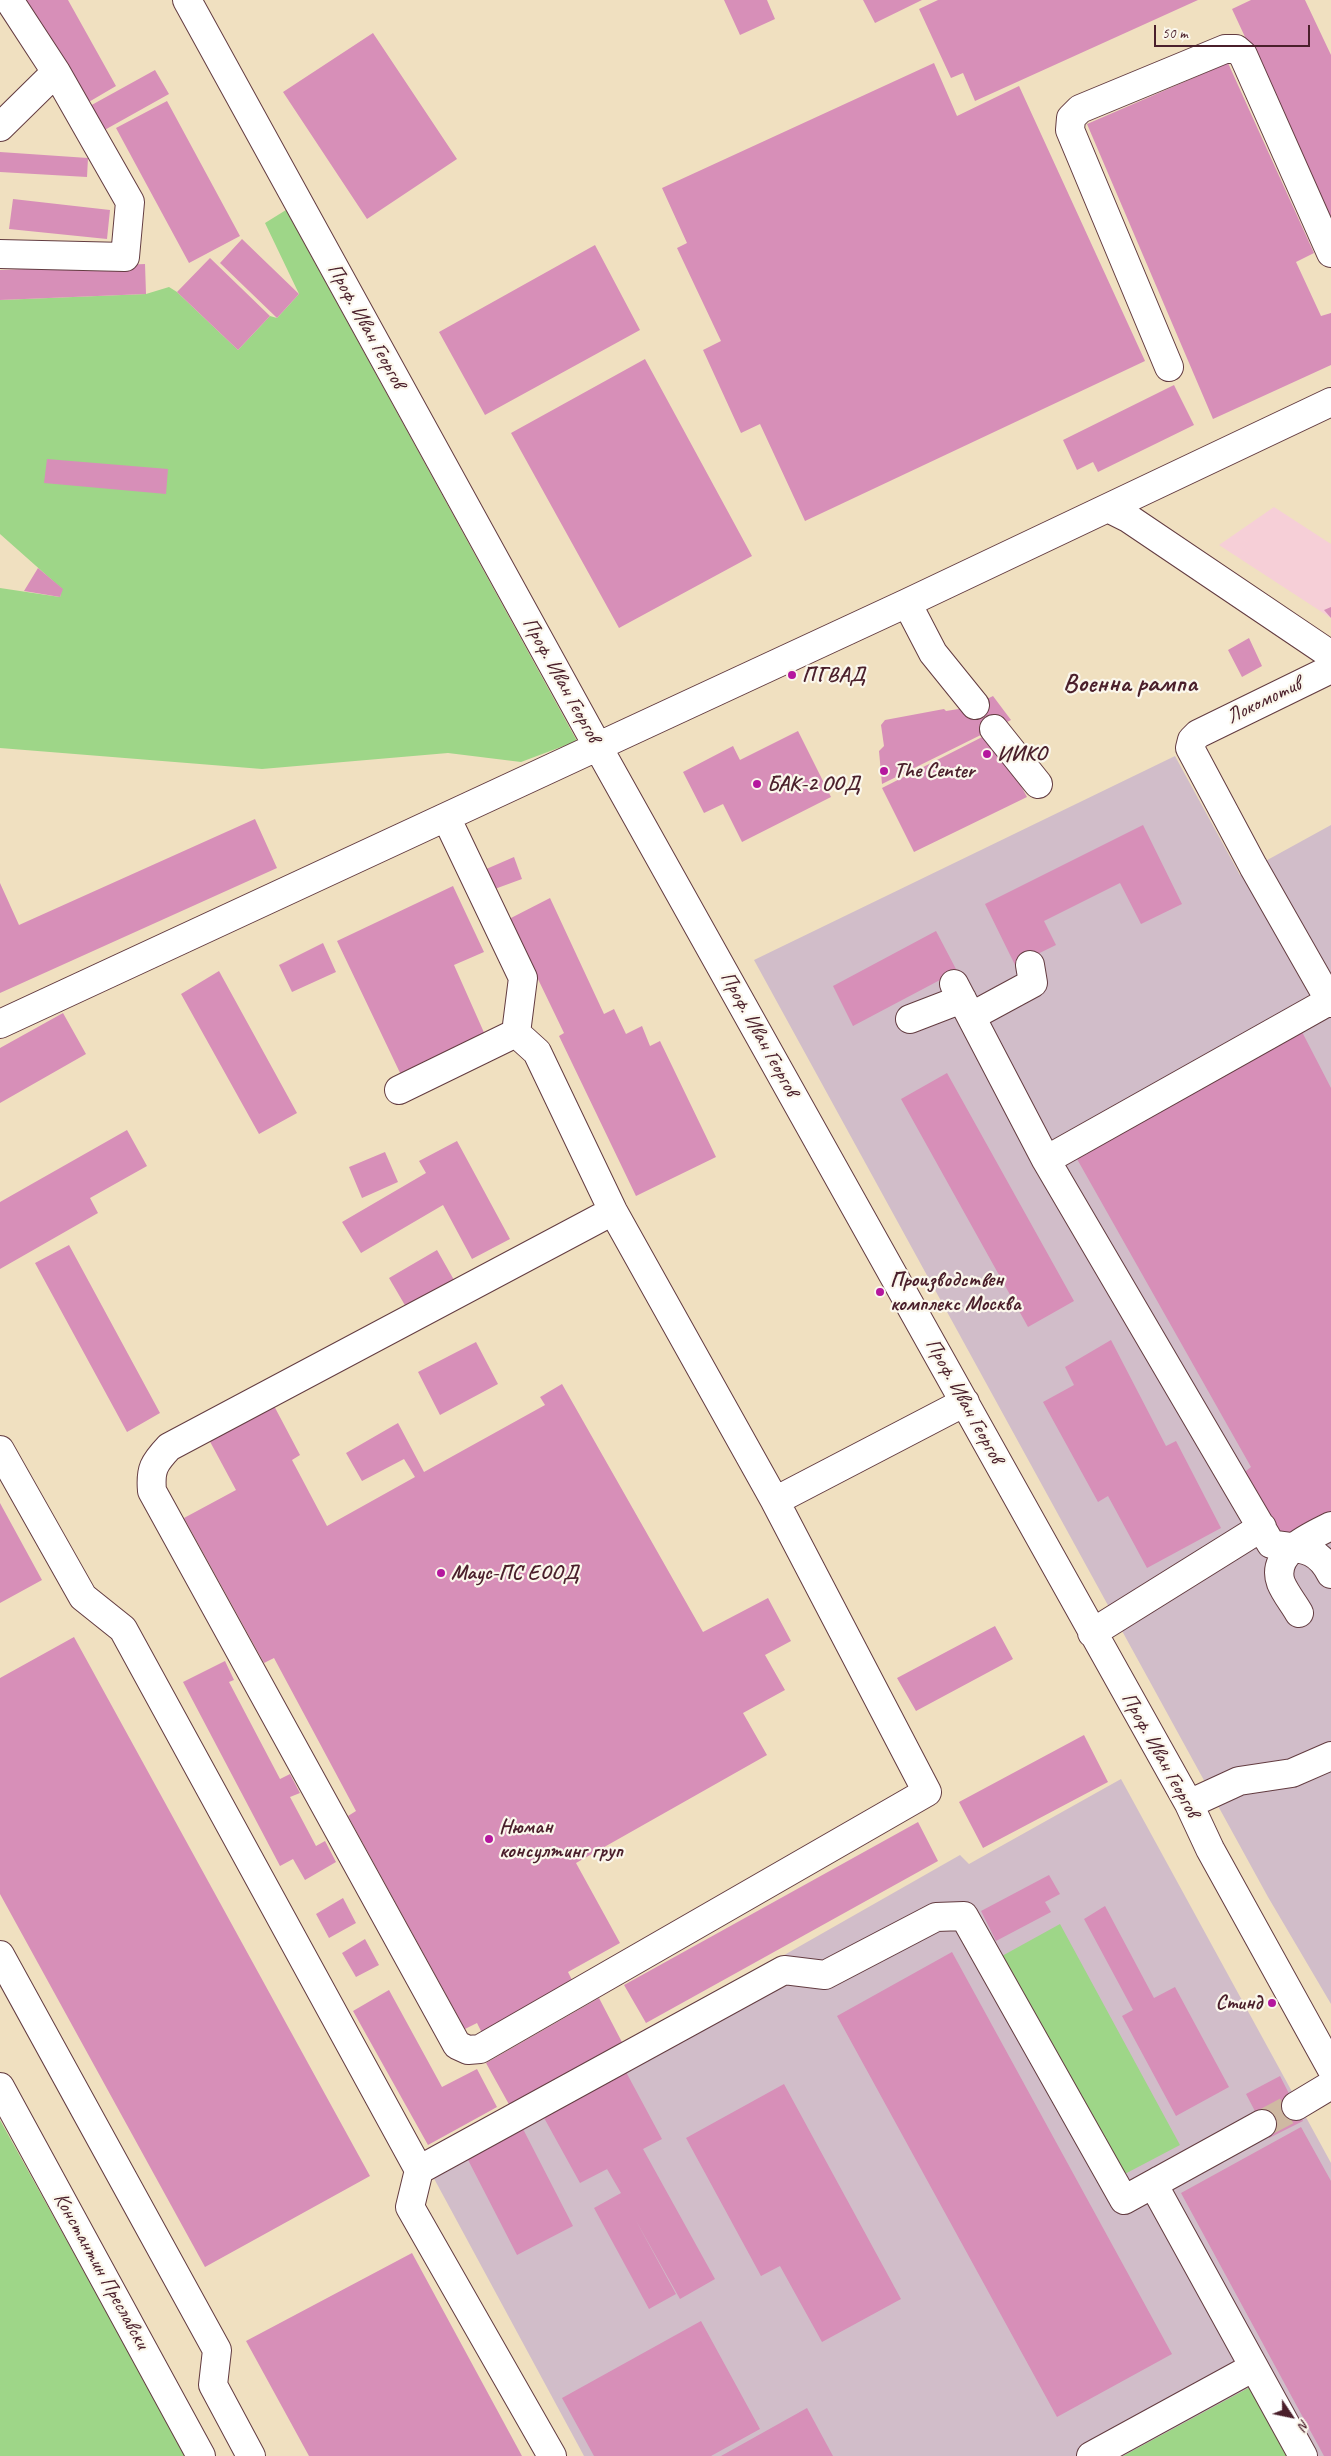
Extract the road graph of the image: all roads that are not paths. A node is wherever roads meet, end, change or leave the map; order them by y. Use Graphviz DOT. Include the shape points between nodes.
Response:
graph roads {
  1 [pos="9,0"];
  2 [pos="187,0"];
  3 [pos="56,72"];
  4 [pos="0,127"];
  5 [pos="1331,253"];
  6 [pos="0,254"];
  7 [pos="1170,367"];
  8 [pos="1331,402"];
  9 [pos="1108,508"];
  10 [pos="907,603"];
  11 [pos="1331,655"];
  12 [pos="1331,669"];
  13 [pos="975,705"];
  14 [pos="994,729"];
  15 [pos="598,747"];
  16 [pos="1038,784"];
  17 [pos="446,817"];
  18 [pos="1030,965"];
  19 [pos="962,1000"];
  20 [pos="1331,1001"];
  21 [pos="910,1019"];
  22 [pos="0,1024"];
  23 [pos="516,1033"];
  24 [pos="399,1090"];
  25 [pos="1046,1160"];
  26 [pos="613,1211"];
  27 [pos="965,1402"];
  28 [pos="0,1450"];
  29 [pos="775,1501"];
  30 [pos="1331,1526"];
  31 [pos="1262,1527"];
  32 [pos="1291,1547"];
  33 [pos="1331,1574"];
  34 [pos="1299,1613"];
  35 [pos="1092,1633"];
  36 [pos="1331,1756"];
  37 [pos="1189,1804"];
  38 [pos="0,1955"];
  39 [pos="1331,2068"];
  40 [pos="1331,2086"];
  41 [pos="0,2087"];
  42 [pos="1296,2106"];
  43 [pos="1262,2124"];
  44 [pos="419,2170"];
  45 [pos="1158,2181"];
  46 [pos="1254,2367"];
  47 [pos="201,2456"];
  48 [pos="251,2456"];
  49 [pos="552,2456"];
  50 [pos="1091,2456"];
  51 [pos="1303,2456"];
  1 -- 3 [label="street"];
  2 -- 15 [label="street, Проф. Иван Георгов"];
  3 -- 4 [label="street"];
  3 -- 6 [label="street" via="130,202 125,257"];
  5 -- 7 [label="street" via="1243,55 1236,49 1225,49 1080,109 1071,118 1070,130"];
  8 -- 9 [label="street"];
  9 -- 10 [label="street"];
  9 -- 11 [label="street" via="1128,518"];
  10 -- 13 [label="street" via="933,653"];
  10 -- 15 [label="street"];
  12 -- 20 [label="street, Локомотив" via="1198,734 1190,748"];
  14 -- 16 [label="street"];
  15 -- 17 [label="street"];
  15 -- 27 [label="street, Проф. Иван Георгов"];
  17 -- 22 [label="street"];
  17 -- 23 [label="street" via="522,978"];
  18 -- 19 [label="street" via="1033,983"];
  19 -- 21 [label="street"];
  19 -- 25 [label="street"];
  20 -- 25 [label="street"];
  23 -- 24 [label="street"];
  23 -- 26 [label="street" via="537,1052"];
  25 -- 31 [label="street"];
  26 -- 29 [label="street"];
  26 -- 29 [label="street" via="169,1447 157,1460 150,1475 152,1491 457,2045 468,2050 480,2049 927,1792"];
  27 -- 29 [label="street"];
  27 -- 35 [label="street, Проф. Иван Георгов"];
  28 -- 44 [label="street" via="83,1597 123,1629"];
  30 -- 32 [label="street"];
  31 -- 32 [label="street" via="1271,1544"];
  31 -- 35 [label="street"];
  32 -- 33 [label="street" via="1310,1550"];
  32 -- 34 [label="street" via="1281,1566 1280,1582"];
  35 -- 37 [label="street, Проф. Иван Георгов"];
  36 -- 37 [label="street" via="1292,1773 1239,1781"];
  37 -- 39 [label="street, Проф. Иван Георгов"];
  38 -- 48 [label="street" via="218,2350 212,2385"];
  40 -- 42 [label="street"];
  41 -- 47 [label="street, Константин Преславски"];
  43 -- 45 [label="street"];
  44 -- 45 [label="street" via="784,1970 825,1975 936,1917 964,1916 1124,2200"];
  44 -- 49 [label="street" via="410,2207"];
  45 -- 46 [label="street" via="1157,2191"];
  46 -- 50 [label="street"];
  46 -- 51 [label="street"];
}
